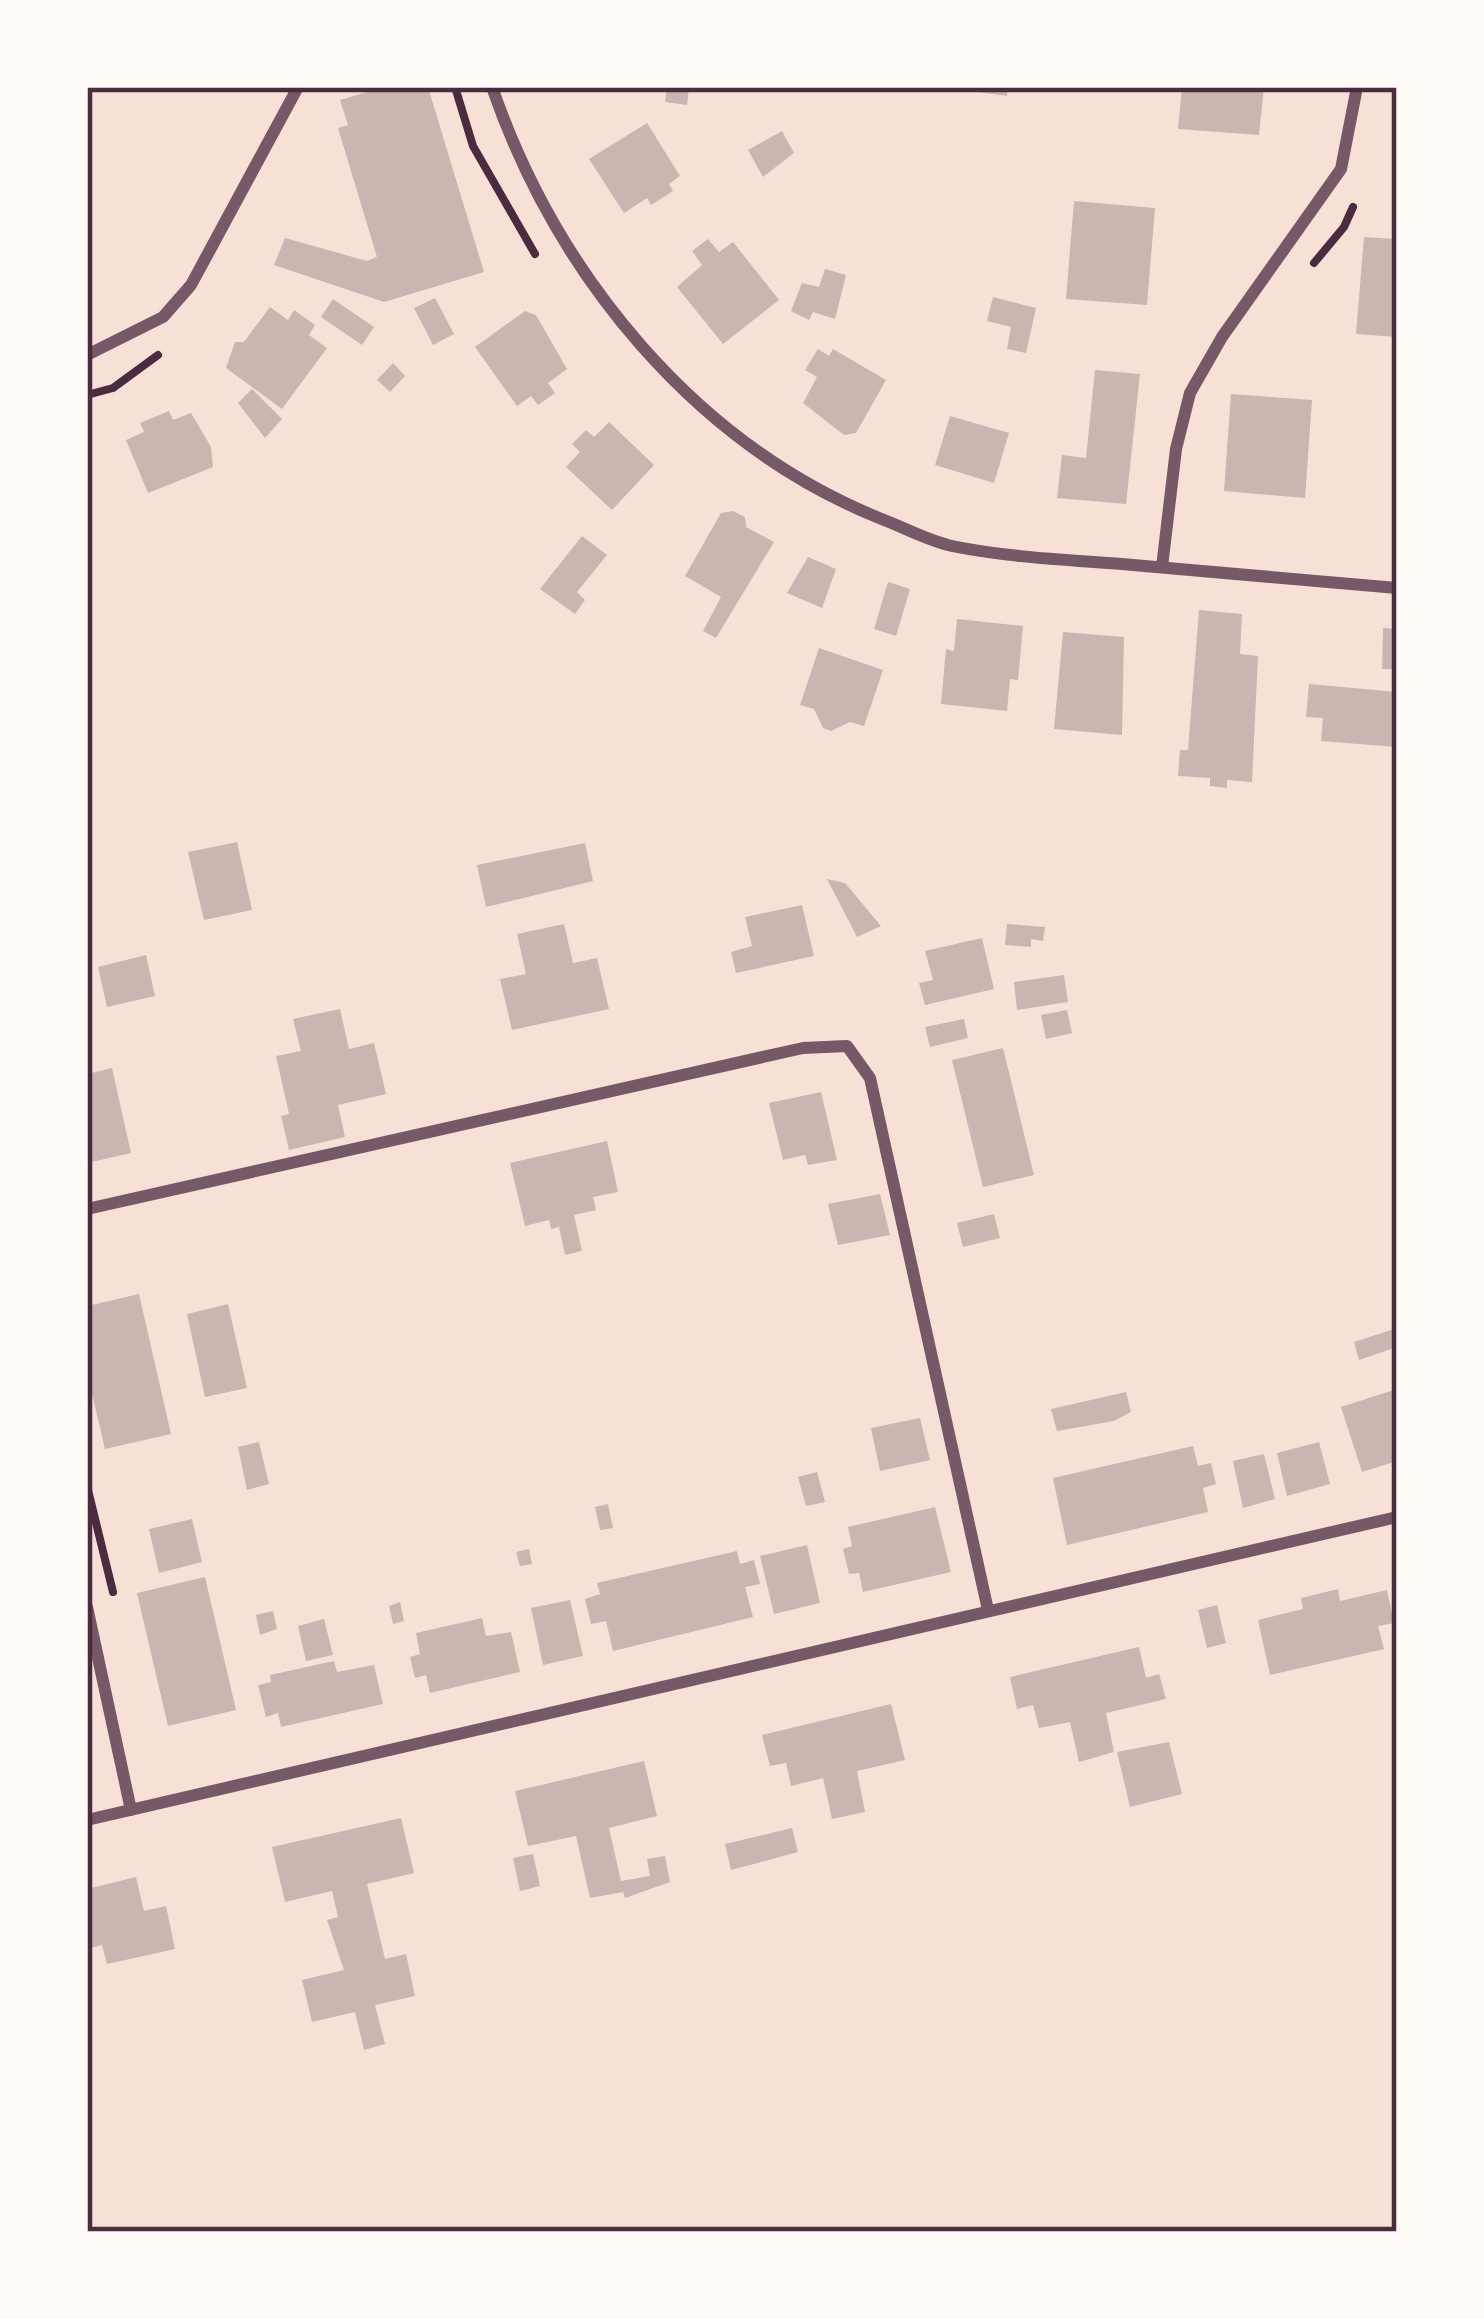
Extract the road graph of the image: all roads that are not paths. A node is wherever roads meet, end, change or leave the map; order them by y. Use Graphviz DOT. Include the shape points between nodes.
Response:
graph roads {
  1 [pos="298,87"];
  2 [pos="492,87"];
  3 [pos="1357,87"];
  4 [pos="87,356"];
  5 [pos="1162,568"];
  6 [pos="1397,588"];
  7 [pos="87,1209"];
  8 [pos="1397,1517"];
  9 [pos="87,1607"];
  10 [pos="988,1610"];
  11 [pos="131,1810"];
  12 [pos="87,1820"];
  1 -- 4 [label="street" via="191,285 163,317"];
  2 -- 5 [label="street" via="561,240 626,328 688,397 774,463 851,507 948,545"];
  3 -- 5 [label="street" via="1341,169 1190,393"];
  5 -- 6 [label="street"];
  7 -- 10 [label="street" via="803,1048 847,1046 870,1078"];
  8 -- 10 [label="street"];
  9 -- 11 [label="street"];
  10 -- 11 [label="street"];
  11 -- 12 [label="street"];
}
